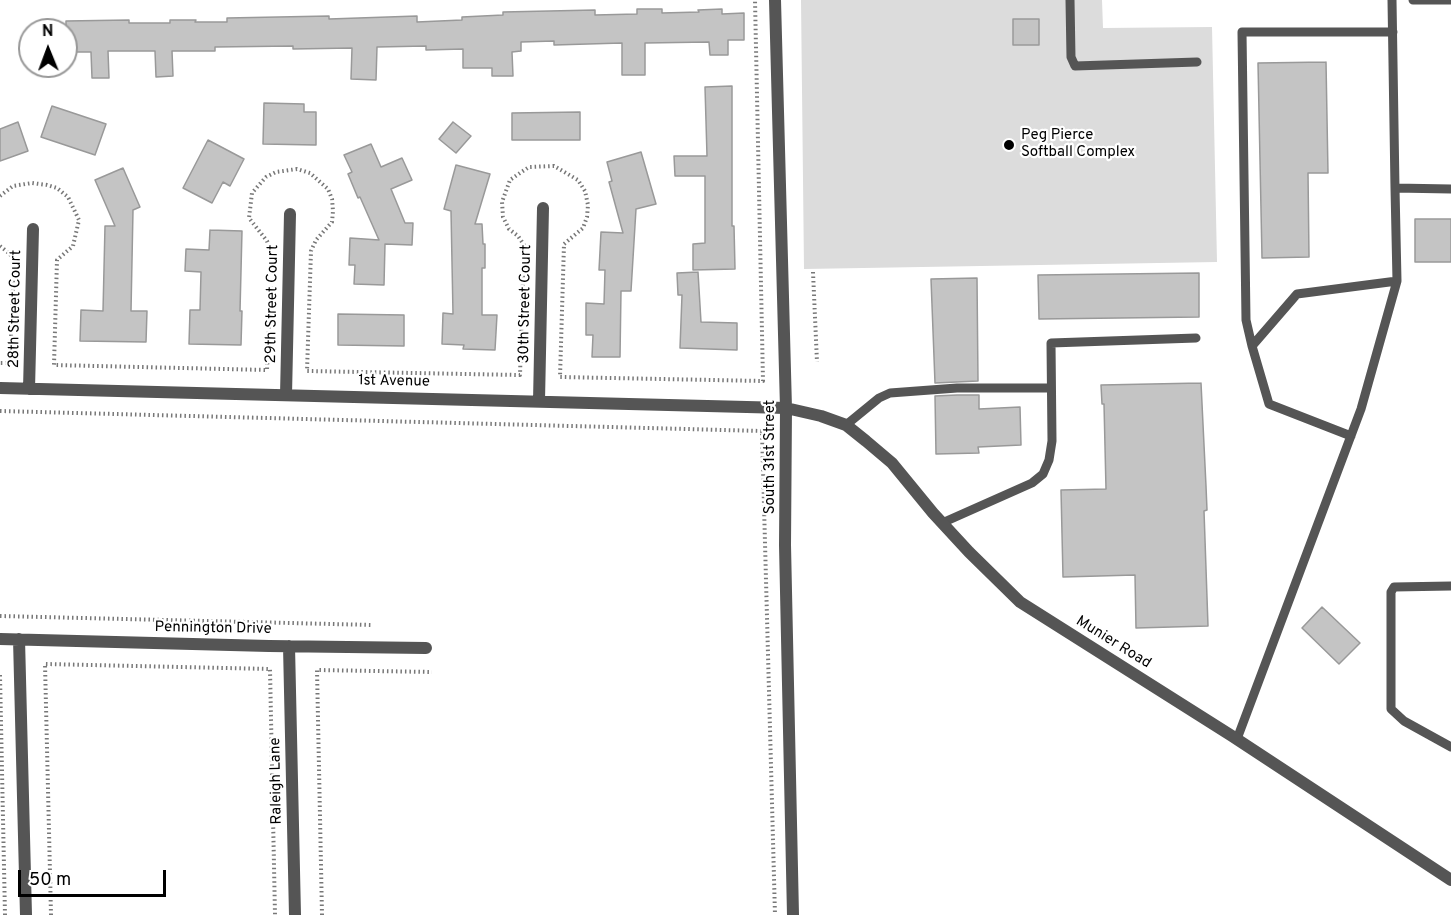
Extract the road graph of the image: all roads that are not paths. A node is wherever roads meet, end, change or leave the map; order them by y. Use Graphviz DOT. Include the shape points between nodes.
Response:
graph roads {
  1 [pos="775,0"];
  2 [pos="1070,0"];
  3 [pos="1392,0"];
  4 [pos="1413,0"];
  5 [pos="1451,0"];
  6 [pos="1393,32"];
  7 [pos="1197,62"];
  8 [pos="1395,188"];
  9 [pos="1451,189"];
  10 [pos="543,208"];
  11 [pos="290,214"];
  12 [pos="33,229"];
  13 [pos="1397,281"];
  14 [pos="1196,338"];
  15 [pos="1252,346"];
  16 [pos="0,388"];
  17 [pos="1051,388"];
  18 [pos="29,389"];
  19 [pos="286,395"];
  20 [pos="539,401"];
  21 [pos="786,408"];
  22 [pos="846,425"];
  23 [pos="1350,436"];
  24 [pos="942,523"];
  25 [pos="1451,586"];
  26 [pos="0,639"];
  27 [pos="19,639"];
  28 [pos="289,646"];
  29 [pos="426,648"];
  30 [pos="1237,739"];
  31 [pos="1451,747"];
  32 [pos="1451,880"];
  33 [pos="26,915"];
  34 [pos="295,915"];
  35 [pos="793,915"];
  1 -- 21 [label="street, South 31st Street"];
  2 -- 7 [label="lane" via="1071,57 1075,66"];
  3 -- 6 [label="lane"];
  4 -- 5 [label="lane"];
  6 -- 8 [label="lane"];
  6 -- 15 [label="lane" via="1242,32 1246,320"];
  8 -- 9 [label="lane"];
  8 -- 13 [label="lane"];
  10 -- 20 [label="street, 30th Street Court"];
  11 -- 19 [label="street, 29th Street Court"];
  12 -- 18 [label="street, 28th Street Court"];
  13 -- 15 [label="lane" via="1296,294"];
  13 -- 23 [label="lane"];
  14 -- 17 [label="lane" via="1051,343"];
  15 -- 23 [label="lane" via="1269,404"];
  16 -- 18 [label="street, 1st Avenue"];
  17 -- 22 [label="lane" via="890,393"];
  17 -- 24 [label="lane" via="1052,441 1042,474 1032,483"];
  18 -- 19 [label="street, 1st Avenue"];
  19 -- 20 [label="street, 1st Avenue"];
  20 -- 21 [label="street, 1st Avenue"];
  21 -- 22 [label="street, Munier Road"];
  21 -- 35 [label="street, South 31st Street"];
  22 -- 24 [label="street, Munier Road" via="892,463"];
  23 -- 30 [label="lane"];
  24 -- 30 [label="street, Munier Road" via="1020,602"];
  25 -- 31 [label="lane" via="1394,586 1391,592 1391,709 1404,721"];
  26 -- 27 [label="street, Pennington Drive"];
  27 -- 28 [label="street, Pennington Drive"];
  27 -- 33 [label="street"];
  28 -- 29 [label="street, Pennington Drive"];
  28 -- 34 [label="street, Raleigh Lane"];
  30 -- 32 [label="street, Munier Road"];
}
